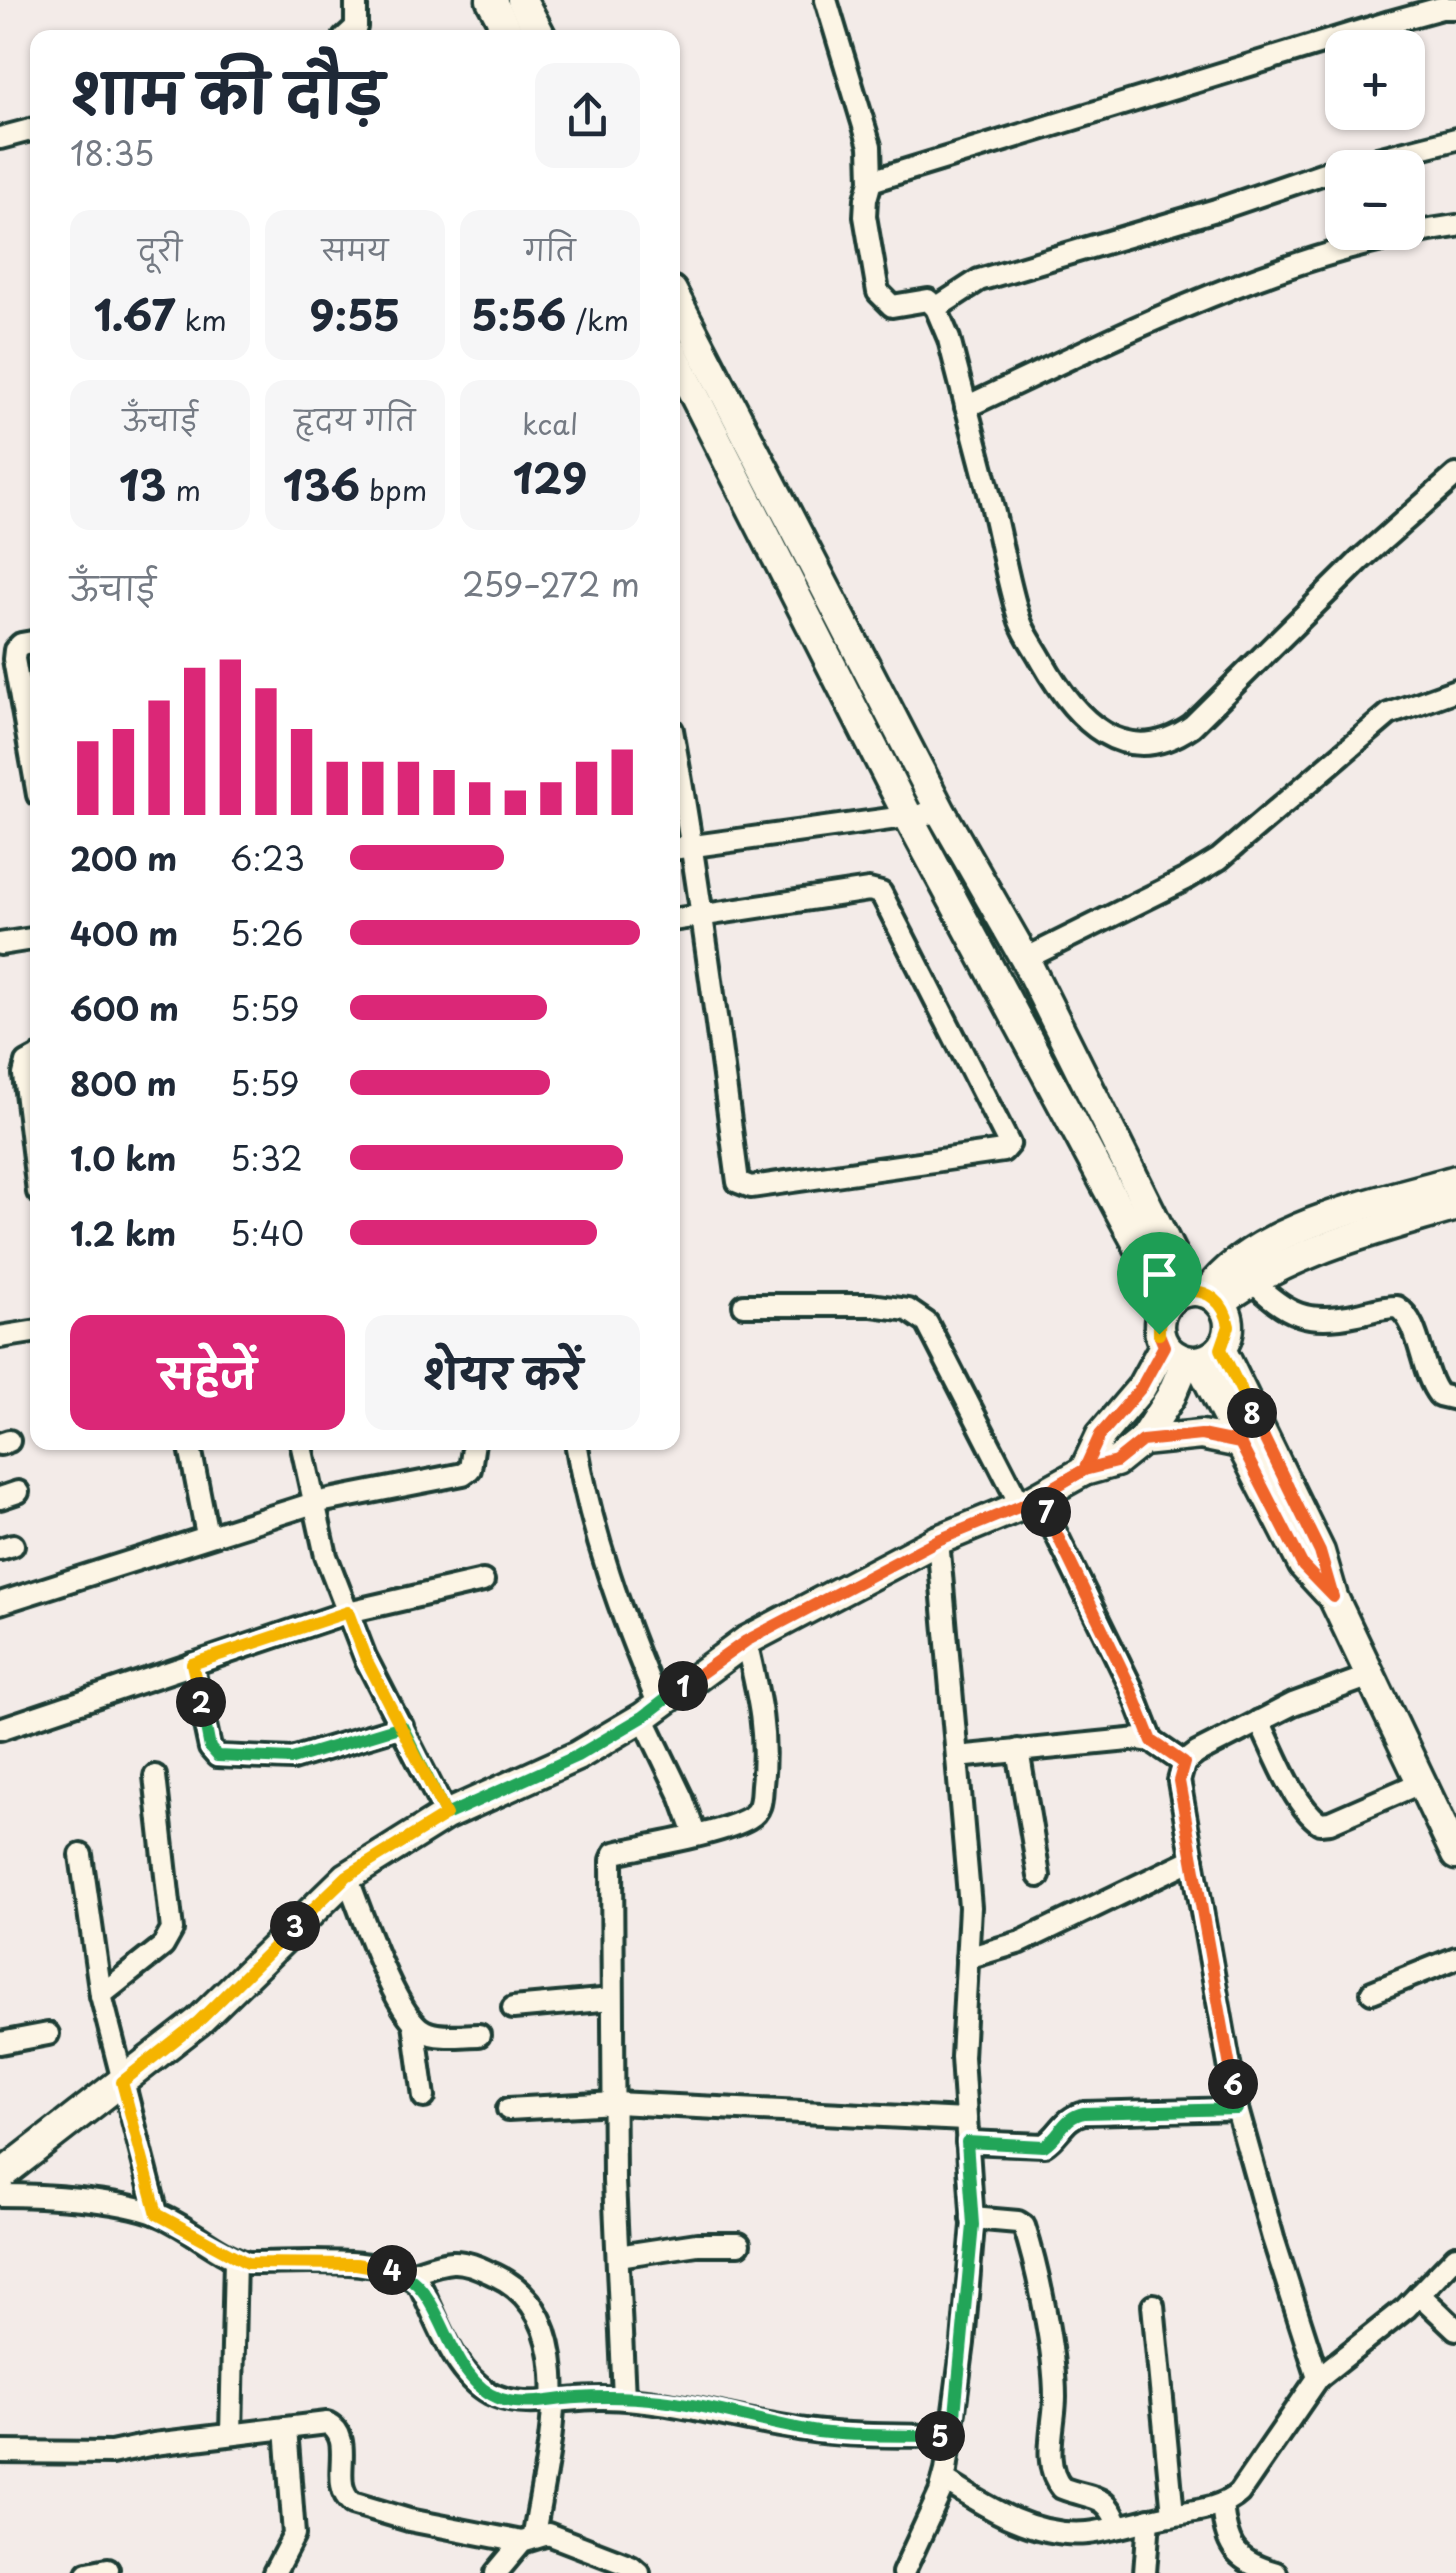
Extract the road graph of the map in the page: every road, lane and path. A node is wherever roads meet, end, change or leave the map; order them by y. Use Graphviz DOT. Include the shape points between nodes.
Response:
graph roads {
  1 [pos="356,0"];
  2 [pos="491,0"];
  3 [pos="522,0"];
  4 [pos="826,0"];
  5 [pos="1456,8"];
  6 [pos="353,30"];
  7 [pos="507,30"];
  8 [pos="538,30"];
  9 [pos="30,130"];
  10 [pos="0,138"];
  11 [pos="1456,139"];
  12 [pos="872,181"];
  13 [pos="1456,226"];
  14 [pos="680,306"];
  15 [pos="936,308"];
  16 [pos="680,367"];
  17 [pos="966,406"];
  18 [pos="1456,475"];
  19 [pos="30,642"];
  20 [pos="1456,690"];
  21 [pos="30,750"];
  22 [pos="941,812"];
  23 [pos="680,815"];
  24 [pos="910,818"];
  25 [pos="683,847"];
  26 [pos="702,916"];
  27 [pos="680,919"];
  28 [pos="30,939"];
  29 [pos="0,944"];
  30 [pos="1025,959"];
  31 [pos="30,1061"];
  32 [pos="30,1125"];
  33 [pos="1456,1180"];
  34 [pos="1456,1206"];
  35 [pos="1251,1280"];
  36 [pos="1196,1297"];
  37 [pos="744,1305"];
  38 [pos="30,1333"];
  39 [pos="0,1338"];
  40 [pos="1192,1354"];
  41 [pos="1456,1399"];
  42 [pos="1142,1441"];
  43 [pos="1240,1443"];
  44 [pos="191,1450"];
  45 [pos="303,1450"];
  46 [pos="473,1450"];
  47 [pos="578,1450"];
  48 [pos="1084,1470"];
  49 [pos="1030,1501"];
  50 [pos="314,1503"];
  51 [pos="207,1535"];
  52 [pos="938,1540"];
  53 [pos="483,1581"];
  54 [pos="1333,1597"];
  55 [pos="0,1603"];
  56 [pos="348,1612"];
  57 [pos="746,1641"];
  58 [pos="192,1664"];
  59 [pos="1370,1676"];
  60 [pos="650,1710"];
  61 [pos="1259,1721"];
  62 [pos="402,1726"];
  63 [pos="0,1729"];
  64 [pos="1152,1741"];
  65 [pos="1018,1750"];
  66 [pos="957,1757"];
  67 [pos="1184,1763"];
  68 [pos="155,1776"];
  69 [pos="1420,1783"];
  70 [pos="446,1815"];
  71 [pos="695,1834"];
  72 [pos="81,1854"];
  73 [pos="1456,1855"];
  74 [pos="1193,1859"];
  75 [pos="347,1876"];
  76 [pos="1038,1876"];
  77 [pos="967,1958"];
  78 [pos="1456,1958"];
  79 [pos="1372,1992"];
  80 [pos="101,1994"];
  81 [pos="612,1999"];
  82 [pos="513,2008"];
  83 [pos="414,2023"];
  84 [pos="48,2034"];
  85 [pos="479,2035"];
  86 [pos="0,2042"];
  87 [pos="122,2082"];
  88 [pos="424,2096"];
  89 [pos="615,2103"];
  90 [pos="1237,2109"];
  91 [pos="508,2110"];
  92 [pos="965,2120"];
  93 [pos="967,2142"];
  94 [pos="0,2176"];
  95 [pos="0,2195"];
  96 [pos="157,2214"];
  97 [pos="972,2218"];
  98 [pos="739,2244"];
  99 [pos="618,2256"];
  100 [pos="1456,2256"];
  101 [pos="235,2259"];
  102 [pos="407,2274"];
  103 [pos="1420,2294"];
  104 [pos="1153,2305"];
  105 [pos="1456,2329"];
  106 [pos="1318,2378"];
  107 [pos="624,2398"];
  108 [pos="553,2400"];
  109 [pos="286,2428"];
  110 [pos="231,2434"];
  111 [pos="953,2436"];
  112 [pos="0,2452"];
  113 [pos="944,2480"];
  114 [pos="1222,2504"];
  115 [pos="1173,2514"];
  116 [pos="1149,2519"];
  117 [pos="1119,2527"];
  118 [pos="528,2538"];
  119 [pos="1266,2572"];
  120 [pos="274,2573"];
  121 [pos="496,2573"];
  122 [pos="639,2573"];
  123 [pos="904,2573"];
  124 [pos="1145,2573"];
  1 -- 6 [label="street"];
  2 -- 7 [label="main road"];
  3 -- 8 [label="main road"];
  4 -- 12 [label="street" via="870,146"];
  5 -- 12 [label="street" via="1390,22"];
  9 -- 10 [label="street"];
  11 -- 15 [label="street" via="1330,171 979,280"];
  12 -- 15 [label="street" via="865,216 878,292 892,306 928,300"];
  13 -- 17 [label="street" via="1313,259 1146,323"];
  14 -- 22 [label="main road"];
  15 -- 17 [label="street"];
  16 -- 24 [label="main road"];
  17 -- 18 [label="street" via="1021,622 1083,719 1140,745 1162,743 1192,726"];
  19 -- 21 [label="street" via="15,650 14,659"];
  20 -- 30 [label="street" via="1389,714 1186,880"];
  22 -- 24 [label="street"];
  22 -- 30 [label="main road"];
  23 -- 25 [label="street"];
  24 -- 25 [label="street"];
  24 -- 36 [label="main road"];
  25 -- 26 [label="street"];
  26 -- 26 [label="street" via="881,893 1009,1144 1003,1151 751,1187 738,1182"];
  26 -- 27 [label="street"];
  28 -- 29 [label="street"];
  30 -- 36 [label="main road"];
  31 -- 32 [label="street" via="24,1075"];
  33 -- 36 [label="main road" via="1351,1209 1249,1253"];
  34 -- 35 [label="main road" via="1318,1250"];
  35 -- 36 [label="main road"];
  35 -- 41 [label="street" via="1275,1303 1324,1321 1397,1307 1410,1318 1431,1386"];
  36 -- 40 [label="main road" via="1229,1326"];
  36 -- 40 [label="main road" via="1158,1323"];
  37 -- 49 [label="street" via="871,1304 908,1310 927,1322"];
  38 -- 39 [label="street"];
  40 -- 42 [label="main road"];
  40 -- 43 [label="main road"];
  40 -- 48 [label="main road" via="1141,1388 1100,1435"];
  40 -- 54 [label="main road" via="1320,1552"];
  42 -- 43 [label="main road" via="1201,1435"];
  42 -- 48 [label="main road" via="1116,1462"];
  43 -- 54 [label="main road" via="1303,1566"];
  44 -- 51 [label="street"];
  45 -- 50 [label="street"];
  46 -- 50 [label="street" via="463,1474"];
  47 -- 60 [label="street" via="591,1518"];
  48 -- 49 [label="main road"];
  49 -- 52 [label="main road"];
  49 -- 64 [label="street" via="1130,1686"];
  50 -- 51 [label="street"];
  50 -- 56 [label="street"];
  51 -- 55 [label="street"];
  52 -- 57 [label="main road"];
  52 -- 66 [label="street"];
  53 -- 56 [label="street"];
  54 -- 59 [label="main road"];
  56 -- 58 [label="street"];
  56 -- 62 [label="street"];
  57 -- 60 [label="main road"];
  57 -- 71 [label="street" via="764,1720 760,1808 752,1817"];
  58 -- 62 [label="street" via="217,1756 292,1759"];
  58 -- 63 [label="street"];
  59 -- 61 [label="street"];
  59 -- 69 [label="main road"];
  60 -- 70 [label="main road" via="577,1756"];
  60 -- 71 [label="street"];
  61 -- 67 [label="street"];
  61 -- 69 [label="street" via="1298,1797 1320,1824"];
  62 -- 70 [label="street"];
  64 -- 65 [label="street"];
  64 -- 67 [label="street"];
  65 -- 66 [label="street"];
  65 -- 76 [label="street"];
  66 -- 77 [label="street" via="970,1907"];
  67 -- 74 [label="street" via="1179,1781"];
  68 -- 80 [label="street" via="172,1930 163,1946"];
  69 -- 73 [label="main road"];
  70 -- 75 [label="main road"];
  71 -- 81 [label="street" via="615,1853"];
  72 -- 80 [label="street"];
  74 -- 77 [label="street" via="1021,1942"];
  74 -- 90 [label="street"];
  75 -- 83 [label="street"];
  75 -- 87 [label="main road" via="198,2022"];
  77 -- 92 [label="street"];
  78 -- 79 [label="street"];
  80 -- 87 [label="street"];
  81 -- 82 [label="street"];
  81 -- 89 [label="street"];
  83 -- 85 [label="street" via="430,2034"];
  83 -- 88 [label="street"];
  84 -- 86 [label="street"];
  87 -- 94 [label="main road"];
  87 -- 96 [label="street"];
  89 -- 91 [label="street"];
  89 -- 92 [label="street"];
  89 -- 99 [label="street"];
  90 -- 93 [label="street" via="1084,2113 1064,2121 1044,2146"];
  90 -- 106 [label="street"];
  92 -- 93 [label="street"];
  93 -- 97 [label="street"];
  95 -- 96 [label="street"];
  96 -- 101 [label="street"];
  97 -- 111 [label="street"];
  97 -- 117 [label="street" via="1024,2226 1051,2352 1050,2470 1062,2488 1112,2506"];
  98 -- 99 [label="street"];
  99 -- 107 [label="street"];
  100 -- 103 [label="street"];
  101 -- 102 [label="street" via="376,2266"];
  101 -- 110 [label="street"];
  102 -- 108 [label="street" via="484,2390 514,2401"];
  102 -- 108 [label="street" via="470,2264 531,2300 546,2326"];
  103 -- 105 [label="street"];
  103 -- 106 [label="street"];
  104 -- 115 [label="street"];
  106 -- 114 [label="street" via="1239,2493"];
  107 -- 108 [label="street"];
  107 -- 111 [label="street" via="820,2432"];
  108 -- 118 [label="street"];
  109 -- 110 [label="street"];
  109 -- 118 [label="street" via="336,2428 342,2486 352,2502 409,2520"];
  109 -- 120 [label="street" via="294,2535"];
  110 -- 112 [label="street" via="111,2453"];
  111 -- 113 [label="street"];
  113 -- 117 [label="street" via="994,2512 1051,2532"];
  113 -- 123 [label="street"];
  114 -- 115 [label="street"];
  114 -- 119 [label="street" via="1225,2537"];
  115 -- 116 [label="street"];
  116 -- 117 [label="street"];
  116 -- 124 [label="street"];
  118 -- 121 [label="street"];
  118 -- 122 [label="street" via="563,2538"];
}
